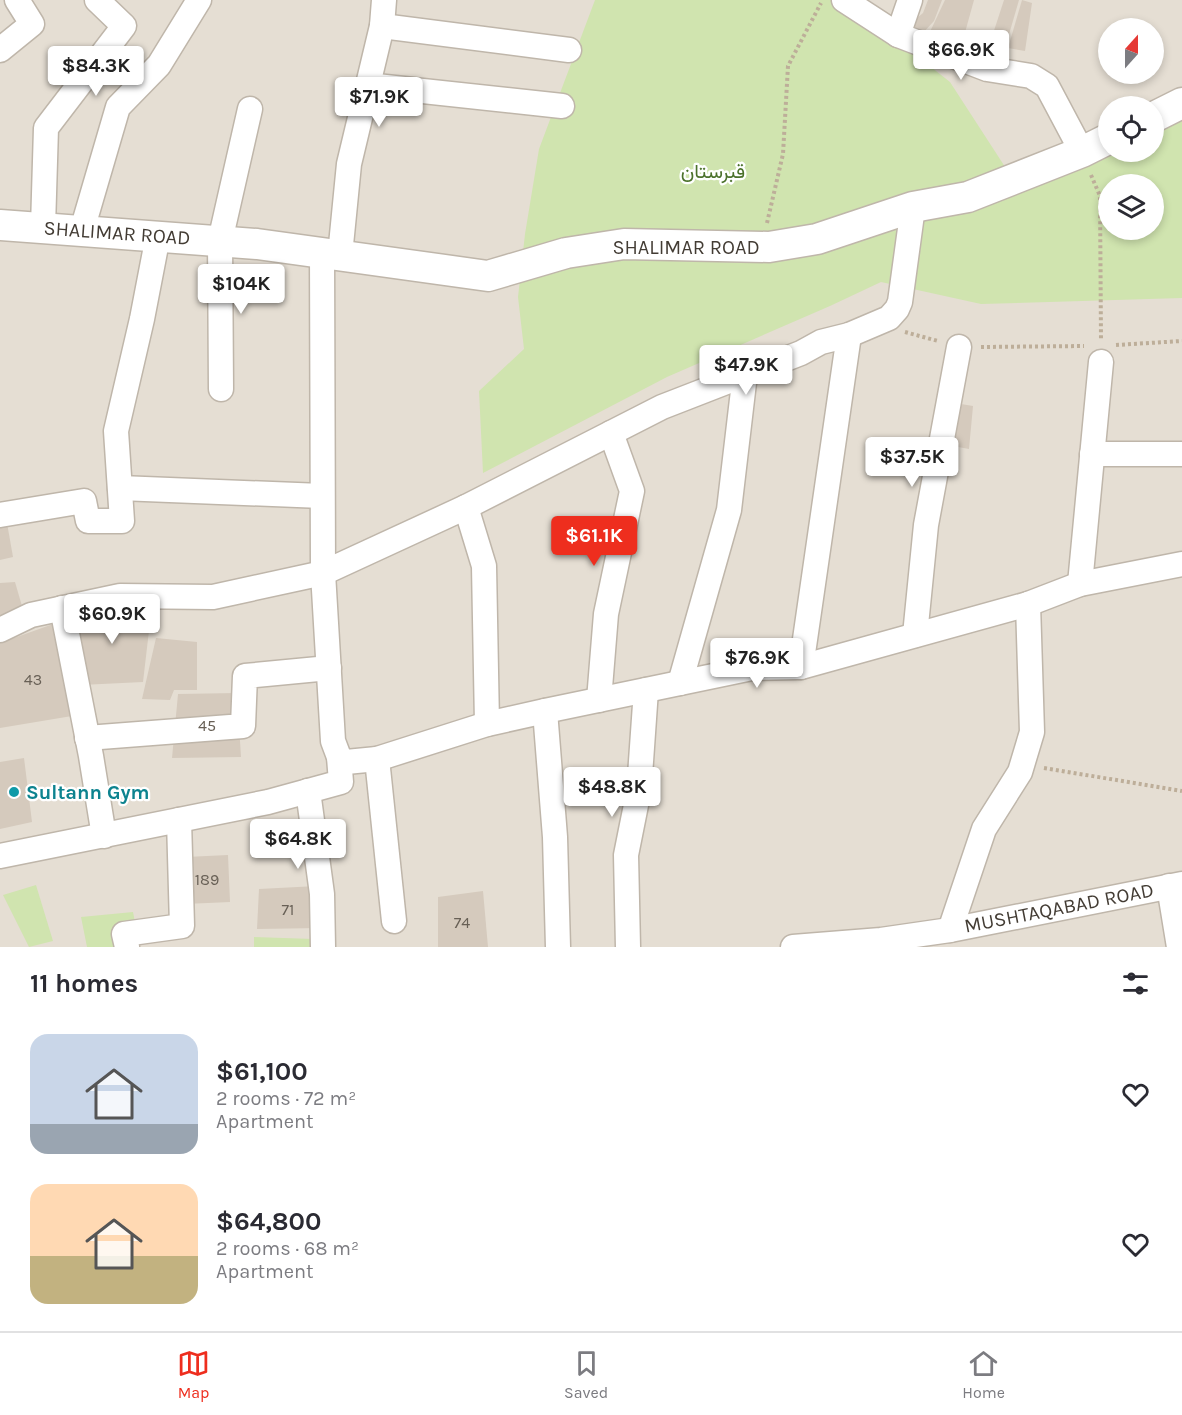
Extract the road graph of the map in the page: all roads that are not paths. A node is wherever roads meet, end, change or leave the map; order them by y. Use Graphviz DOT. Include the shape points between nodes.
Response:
graph roads {
  1 [pos="17,0"];
  2 [pos="97,0"];
  3 [pos="199,0"];
  4 [pos="384,0"];
  5 [pos="844,0"];
  6 [pos="910,0"];
  7 [pos="382,26"];
  8 [pos="898,35"];
  9 [pos="0,50"];
  10 [pos="569,50"];
  11 [pos="367,85"];
  12 [pos="1182,103"];
  13 [pos="562,106"];
  14 [pos="250,109"];
  15 [pos="1164,112"];
  16 [pos="1098,144"];
  17 [pos="1082,152"];
  18 [pos="913,207"];
  19 [pos="0,225"];
  20 [pos="44,227"];
  21 [pos="82,230"];
  22 [pos="158,236"];
  23 [pos="220,241"];
  24 [pos="331,253"];
  25 [pos="849,335"];
  26 [pos="960,347"];
  27 [pos="1101,354"];
  28 [pos="744,374"];
  29 [pos="221,389"];
  30 [pos="612,433"];
  31 [pos="1092,454"];
  32 [pos="1182,454"];
  33 [pos="120,488"];
  34 [pos="322,496"];
  35 [pos="466,507"];
  36 [pos="0,515"];
  37 [pos="1182,564"];
  38 [pos="323,573"];
  39 [pos="1080,584"];
  40 [pos="1028,604"];
  41 [pos="62,608"];
  42 [pos="0,630"];
  43 [pos="915,635"];
  44 [pos="801,667"];
  45 [pos="329,668"];
  46 [pos="680,683"];
  47 [pos="646,690"];
  48 [pos="599,700"];
  49 [pos="545,711"];
  50 [pos="487,724"];
  51 [pos="87,738"];
  52 [pos="339,757"];
  53 [pos="377,759"];
  54 [pos="308,791"];
  55 [pos="179,820"];
  56 [pos="104,836"];
  57 [pos="0,856"];
  58 [pos="1176,885"];
  59 [pos="394,921"];
  60 [pos="950,930"];
  61 [pos="863,944"];
  62 [pos="127,947"];
  63 [pos="323,947"];
  64 [pos="558,947"];
  65 [pos="628,947"];
  66 [pos="793,947"];
  67 [pos="1179,947"];
  1 -- 9 [label="street" via="32,24"];
  2 -- 20 [label="street" via="124,26 46,128"];
  3 -- 21 [label="street" via="159,65 118,107"];
  4 -- 7 [label="street"];
  5 -- 8 [label="street"];
  6 -- 8 [label="street"];
  7 -- 10 [label="street"];
  7 -- 11 [label="street"];
  8 -- 17 [label="street" via="987,69 1031,76 1047,86"];
  11 -- 13 [label="street"];
  11 -- 24 [label="street"];
  12 -- 15 [label="street"];
  14 -- 23 [label="street"];
  16 -- 17 [label="street, SHALIMAR ROAD"];
  17 -- 18 [label="street, SHALIMAR ROAD" via="968,197"];
  18 -- 24 [label="street, SHALIMAR ROAD" via="817,239 762,247 624,244 566,253 488,276"];
  18 -- 25 [label="street" via="900,302 889,318"];
  19 -- 20 [label="street, SHALIMAR ROAD"];
  20 -- 21 [label="street, SHALIMAR ROAD"];
  21 -- 22 [label="street, SHALIMAR ROAD"];
  22 -- 23 [label="street, SHALIMAR ROAD"];
  22 -- 33 [label="street" via="116,431"];
  23 -- 24 [label="street, SHALIMAR ROAD"];
  23 -- 29 [label="street"];
  24 -- 34 [label="street"];
  25 -- 28 [label="street" via="821,342"];
  25 -- 44 [label="street"];
  26 -- 43 [label="street" via="926,525"];
  27 -- 31 [label="street"];
  28 -- 30 [label="street" via="662,407"];
  28 -- 46 [label="street" via="729,510"];
  30 -- 35 [label="street"];
  30 -- 48 [label="street" via="632,491 606,614"];
  31 -- 32 [label="street"];
  31 -- 39 [label="street"];
  33 -- 34 [label="street"];
  33 -- 36 [label="street" via="122,520 88,521 84,501"];
  34 -- 38 [label="street"];
  35 -- 38 [label="street"];
  35 -- 50 [label="street" via="484,566"];
  37 -- 39 [label="street"];
  38 -- 41 [label="street" via="213,597 120,596"];
  38 -- 45 [label="street"];
  39 -- 40 [label="street"];
  40 -- 43 [label="street"];
  40 -- 60 [label="street" via="1032,732 1020,772 984,829"];
  41 -- 42 [label="street" via="31,615"];
  41 -- 51 [label="street"];
  43 -- 44 [label="street"];
  44 -- 46 [label="street" via="752,668"];
  45 -- 51 [label="street" via="245,675 243,726"];
  45 -- 52 [label="street" via="333,741"];
  46 -- 47 [label="street"];
  47 -- 48 [label="street"];
  47 -- 65 [label="street" via="639,790 626,855"];
  48 -- 49 [label="street"];
  49 -- 50 [label="street"];
  49 -- 64 [label="street" via="555,837"];
  50 -- 53 [label="street"];
  51 -- 56 [label="street"];
  52 -- 53 [label="street" via="346,762"];
  52 -- 54 [label="street" via="341,782"];
  53 -- 59 [label="street"];
  54 -- 55 [label="street"];
  54 -- 63 [label="street" via="322,894"];
  55 -- 56 [label="street"];
  55 -- 62 [label="street" via="182,926 123,934"];
  56 -- 57 [label="street"];
  58 -- 60 [label="street, MUSHTAQABAD ROAD"];
  58 -- 67 [label="street"];
  60 -- 61 [label="street, MUSHTAQABAD ROAD"];
  61 -- 66 [label="street, MUSHTAQABAD ROAD"];
}
